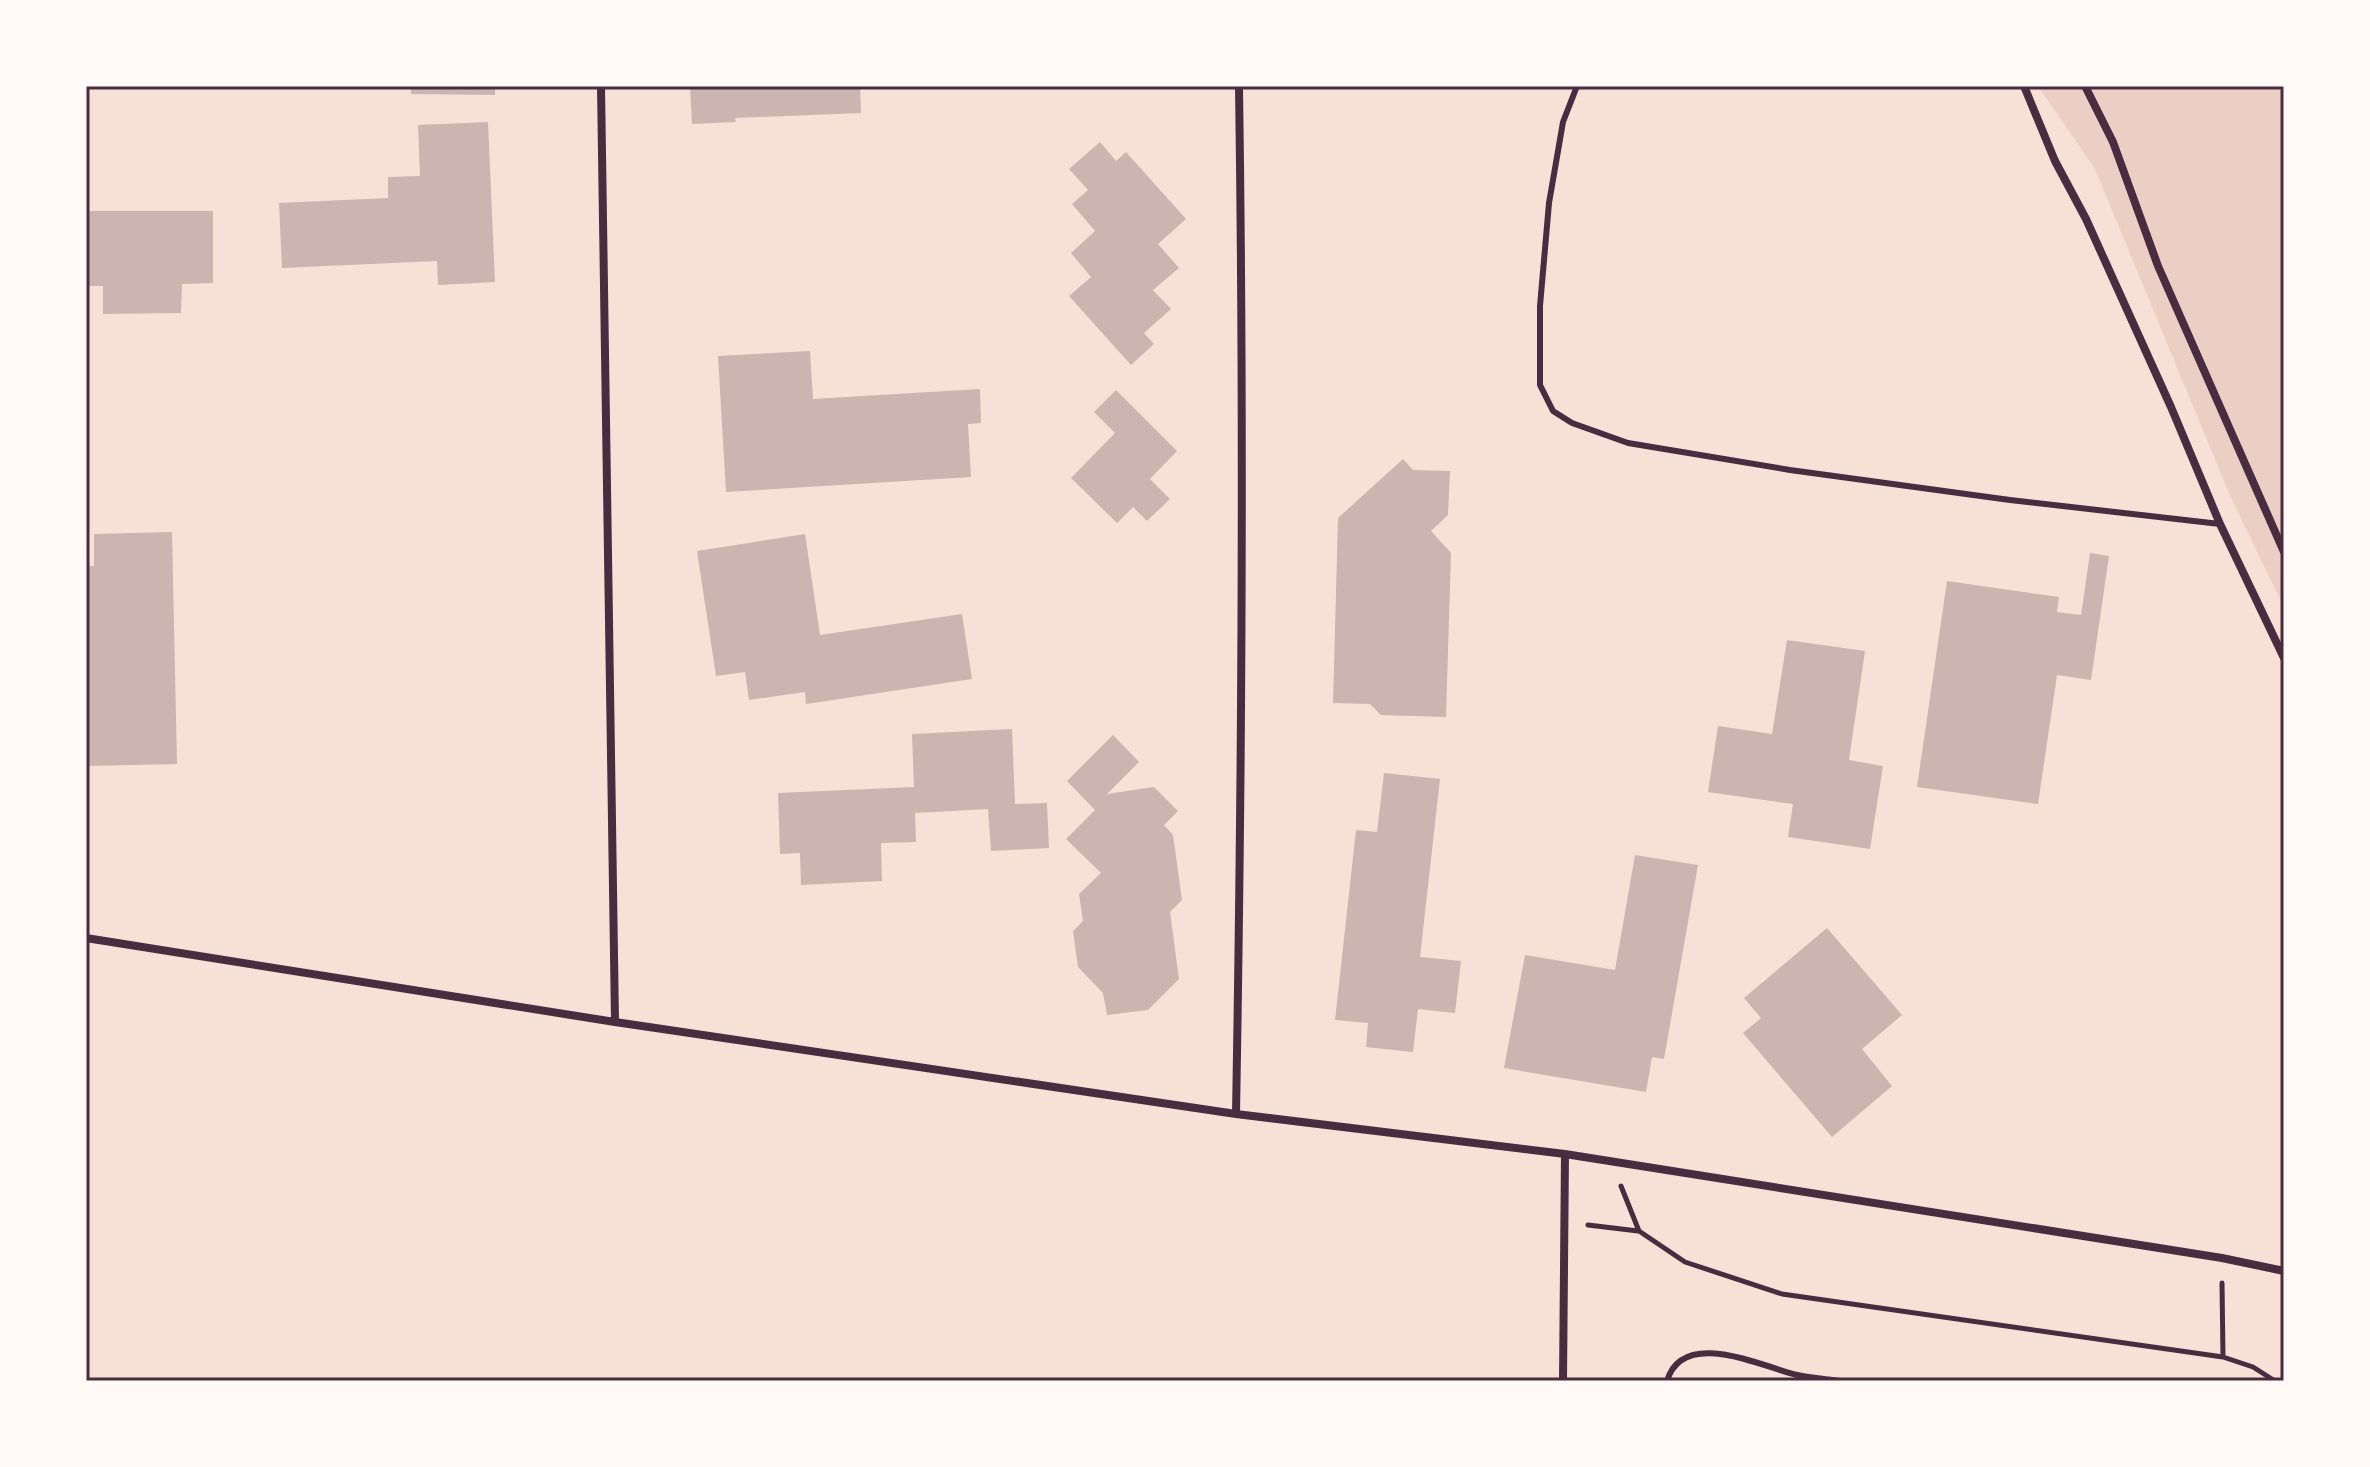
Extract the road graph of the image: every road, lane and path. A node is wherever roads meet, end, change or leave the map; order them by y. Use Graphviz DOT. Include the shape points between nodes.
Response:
graph roads {
  1 [pos="601,86"];
  2 [pos="1239,86"];
  3 [pos="1577,86"];
  4 [pos="2085,86"];
  5 [pos="2024,87"];
  6 [pos="2220,524"];
  7 [pos="2284,552"];
  8 [pos="2284,658"];
  9 [pos="86,938"];
  10 [pos="615,1022"];
  11 [pos="1236,1114"];
  12 [pos="1565,1154"];
  13 [pos="1611,1161"];
  14 [pos="1565,1222"];
  15 [pos="1639,1231"];
  16 [pos="2222,1258"];
  17 [pos="2284,1271"];
  18 [pos="2223,1357"];
  19 [pos="1798,1378"];
  20 [pos="1563,1381"];
  21 [pos="1667,1381"];
  22 [pos="1841,1381"];
  23 [pos="2275,1381"];
  1 -- 10 [label="street"];
  2 -- 11 [label="street" via="1242,778"];
  3 -- 6 [label="lane" via="1563,122 1551,190 1540,306 1540,385 1553,411 1628,443 2010,500"];
  4 -- 7 [label="street"];
  5 -- 6 [label="street"];
  6 -- 8 [label="street"];
  9 -- 10 [label="street"];
  10 -- 11 [label="street"];
  11 -- 12 [label="street"];
  12 -- 13 [label="street"];
  12 -- 14 [label="street"];
  13 -- 15 [label="path"];
  13 -- 16 [label="street"];
  14 -- 15 [label="path"];
  14 -- 20 [label="street"];
  15 -- 18 [label="path" via="1685,1262 1782,1294"];
  16 -- 17 [label="street"];
  16 -- 18 [label="path"];
  18 -- 23 [label="path"];
  19 -- 21 [label="lane" via="1720,1352 1692,1355 1670,1370"];
  19 -- 22 [label="lane"];
}
